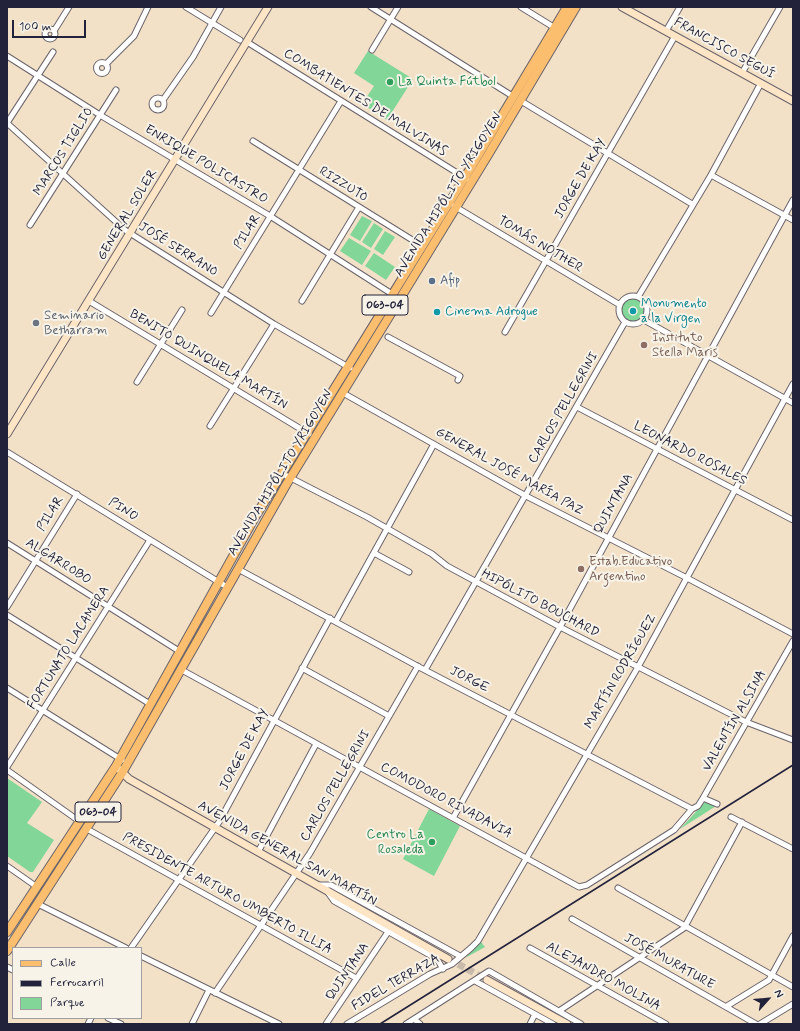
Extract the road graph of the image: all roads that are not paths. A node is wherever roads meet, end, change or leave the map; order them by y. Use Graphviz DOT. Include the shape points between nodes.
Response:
graph roads {
  1 [pos="69,7"];
  2 [pos="148,7"];
  3 [pos="186,7"];
  4 [pos="221,7"];
  5 [pos="268,7"];
  6 [pos="371,7"];
  7 [pos="398,7"];
  8 [pos="521,7"];
  9 [pos="567,7"];
  10 [pos="576,7"];
  11 [pos="622,7"];
  12 [pos="680,7"];
  13 [pos="780,7"];
  14 [pos="390,20"];
  15 [pos="211,22"];
  16 [pos="555,28"];
  17 [pos="54,31"];
  18 [pos="666,31"];
  19 [pos="675,36"];
  20 [pos="244,41"];
  21 [pos="372,50"];
  22 [pos="53,52"];
  23 [pos="7,56"];
  24 [pos="106,64"];
  25 [pos="742,73"];
  26 [pos="38,75"];
  27 [pos="761,83"];
  28 [pos="116,90"];
  29 [pos="517,99"];
  30 [pos="163,100"];
  31 [pos="341,101"];
  32 [pos="793,101"];
  33 [pos="100,115"];
  34 [pos="7,123"];
  35 [pos="253,141"];
  36 [pos="608,154"];
  37 [pos="175,160"];
  38 [pos="300,170"];
  39 [pos="62,174"];
  40 [pos="711,175"];
  41 [pos="468,180"];
  42 [pos="793,200"];
  43 [pos="692,204"];
  44 [pos="452,205"];
  45 [pos="359,208"];
  46 [pos="270,216"];
  47 [pos="785,216"];
  48 [pos="793,220"];
  49 [pos="30,226"];
  50 [pos="130,234"];
  51 [pos="422,246"];
  52 [pos="330,255"];
  53 [pos="547,262"];
  54 [pos="224,291"];
  55 [pos="392,294"];
  56 [pos="638,297"];
  57 [pos="89,301"];
  58 [pos="302,302"];
  59 [pos="620,305"];
  60 [pos="182,310"];
  61 [pos="211,313"];
  62 [pos="644,320"];
  63 [pos="625,322"];
  64 [pos="274,324"];
  65 [pos="505,332"];
  66 [pos="388,337"];
  67 [pos="160,344"];
  68 [pos="708,356"];
  69 [pos="348,367"];
  70 [pos="356,372"];
  71 [pos="458,380"];
  72 [pos="137,382"];
  73 [pos="793,384"];
  74 [pos="233,388"];
  75 [pos="343,393"];
  76 [pos="785,399"];
  77 [pos="793,403"];
  78 [pos="577,407"];
  79 [pos="210,426"];
  80 [pos="8,431"];
  81 [pos="308,433"];
  82 [pos="315,438"];
  83 [pos="434,444"];
  84 [pos="657,450"];
  85 [pos="7,452"];
  86 [pos="283,474"];
  87 [pos="291,478"];
  88 [pos="735,490"];
  89 [pos="77,494"];
  90 [pos="526,496"];
  91 [pos="793,520"];
  92 [pos="387,529"];
  93 [pos="608,538"];
  94 [pos="150,540"];
  95 [pos="7,543"];
  96 [pos="374,553"];
  97 [pos="35,560"];
  98 [pos="238,569"];
  99 [pos="409,572"];
  100 [pos="687,578"];
  101 [pos="219,582"];
  102 [pos="475,582"];
  103 [pos="227,587"];
  104 [pos="107,606"];
  105 [pos="7,607"];
  106 [pos="7,615"];
  107 [pos="330,618"];
  108 [pos="336,621"];
  109 [pos="560,627"];
  110 [pos="793,634"];
  111 [pos="793,641"];
  112 [pos="179,651"];
  113 [pos="76,658"];
  114 [pos="418,666"];
  115 [pos="638,667"];
  116 [pos="302,668"];
  117 [pos="180,669"];
  118 [pos="425,670"];
  119 [pos="7,688"];
  120 [pos="150,704"];
  121 [pos="44,711"];
  122 [pos="511,714"];
  123 [pos="389,716"];
  124 [pos="273,720"];
  125 [pos="746,722"];
  126 [pos="793,740"];
  127 [pos="316,744"];
  128 [pos="587,754"];
  129 [pos="120,759"];
  130 [pos="128,764"];
  131 [pos="116,766"];
  132 [pos="7,767"];
  133 [pos="359,767"];
  134 [pos="7,770"];
  135 [pos="122,773"];
  136 [pos="704,798"];
  137 [pos="717,804"];
  138 [pos="692,808"];
  139 [pos="731,817"];
  140 [pos="453,818"];
  141 [pos="79,821"];
  142 [pos="742,822"];
  143 [pos="87,829"];
  144 [pos="215,829"];
  145 [pos="793,849"];
  146 [pos="258,852"];
  147 [pos="526,857"];
  148 [pos="7,866"];
  149 [pos="297,873"];
  150 [pos="179,879"];
  151 [pos="36,887"];
  152 [pos="322,887"];
  153 [pos="618,888"];
  154 [pos="38,904"];
  155 [pos="572,919"];
  156 [pos="261,926"];
  157 [pos="685,926"];
  158 [pos="7,932"];
  159 [pos="388,932"];
  160 [pos="793,936"];
  161 [pos="124,947"];
  162 [pos="132,947"];
  163 [pos="530,948"];
  164 [pos="7,950"];
  165 [pos="142,956"];
  166 [pos="460,956"];
  167 [pos="640,958"];
  168 [pos="452,960"];
  169 [pos="443,969"];
  170 [pos="772,976"];
  171 [pos="356,978"];
  172 [pos="484,978"];
  173 [pos="475,981"];
  174 [pos="596,986"];
  175 [pos="793,987"];
  176 [pos="212,991"];
  177 [pos="793,1004"];
  178 [pos="727,1006"];
  179 [pos="559,1011"];
  180 [pos="535,1014"];
  181 [pos="110,1019"];
  182 [pos="414,1019"];
  183 [pos="121,1024"];
  184 [pos="192,1024"];
  185 [pos="279,1024"];
  186 [pos="326,1024"];
  187 [pos="346,1024"];
  188 [pos="406,1024"];
  189 [pos="420,1024"];
  190 [pos="530,1024"];
  191 [pos="553,1024"];
  192 [pos="567,1024"];
  193 [pos="581,1024"];
  194 [pos="666,1024"];
  195 [pos="756,1024"];
  196 [pos="760,1024"];
  1 -- 17 [label="street"];
  2 -- 24 [label="street" via="134,36"];
  3 -- 15 [label="street, COMBATIENTES DE MALVINAS"];
  4 -- 15 [label="street"];
  5 -- 20 [label="street, GENERAL SOLER"];
  6 -- 14 [label="street"];
  7 -- 14 [label="street"];
  8 -- 16 [label="street"];
  9 -- 16 [label="main road, AVENIDA HIPÓLITO YRIGOYEN / 063-04"];
  10 -- 29 [label="main road, AVENIDA HIPÓLITO YRIGOYEN / 063-04"];
  11 -- 18 [label="street, FRANCISCO SEGUÍ"];
  12 -- 18 [label="street"];
  13 -- 25 [label="street"];
  14 -- 21 [label="street"];
  14 -- 29 [label="street"];
  15 -- 20 [label="street, COMBATIENTES DE MALVINAS"];
  15 -- 30 [label="street" via="193,57"];
  16 -- 29 [label="main road, AVENIDA HIPÓLITO YRIGOYEN / 063-04"];
  18 -- 19 [label="street, FRANCISCO SEGUÍ"];
  19 -- 25 [label="street, FRANCISCO SEGUÍ"];
  19 -- 36 [label="street, JORGE DE KAY"];
  20 -- 31 [label="street, COMBATIENTES DE MALVINAS"];
  20 -- 37 [label="street, GENERAL SOLER"];
  22 -- 26 [label="street"];
  23 -- 26 [label="street, ENRIQUE POLICASTRO"];
  25 -- 27 [label="street, FRANCISCO SEGUÍ"];
  26 -- 33 [label="street, ENRIQUE POLICASTRO"];
  26 -- 34 [label="street"];
  27 -- 32 [label="street, FRANCISCO SEGUÍ"];
  27 -- 40 [label="street"];
  28 -- 33 [label="street, MARCOS TIGLIO"];
  29 -- 36 [label="street"];
  29 -- 41 [label="main road, AVENIDA HIPÓLITO YRIGOYEN / 063-04"];
  31 -- 38 [label="street, PILAR"];
  31 -- 41 [label="street, COMBATIENTES DE MALVINAS"];
  33 -- 37 [label="street, ENRIQUE POLICASTRO"];
  33 -- 39 [label="street, MARCOS TIGLIO"];
  34 -- 39 [label="street, JOSÉ SERRANO"];
  35 -- 38 [label="street, RIZZUTO"];
  36 -- 43 [label="street"];
  36 -- 53 [label="street, JORGE DE KAY"];
  37 -- 46 [label="street, ENRIQUE POLICASTRO"];
  37 -- 50 [label="street, GENERAL SOLER"];
  38 -- 45 [label="street, RIZZUTO"];
  38 -- 46 [label="street, PILAR"];
  39 -- 49 [label="street, MARCOS TIGLIO"];
  39 -- 50 [label="street, JOSÉ SERRANO"];
  40 -- 43 [label="street"];
  40 -- 47 [label="street"];
  41 -- 44 [label="main road, AVENIDA HIPÓLITO YRIGOYEN / 063-04"];
  42 -- 47 [label="street, QUINTANA"];
  43 -- 56 [label="street"];
  44 -- 51 [label="main road, AVENIDA HIPÓLITO YRIGOYEN / 063-04"];
  44 -- 53 [label="street, TOMÁS NOTHER"];
  44 -- 70 [label="main road, AVENIDA HIPÓLITO YRIGOYEN / 063-04"];
  45 -- 51 [label="street, RIZZUTO"];
  45 -- 52 [label="street"];
  46 -- 52 [label="street, ENRIQUE POLICASTRO"];
  46 -- 54 [label="street, PILAR"];
  47 -- 48 [label="street"];
  47 -- 68 [label="street, QUINTANA"];
  50 -- 54 [label="street, JOSÉ SERRANO"];
  50 -- 57 [label="street, GENERAL SOLER"];
  51 -- 55 [label="main road, AVENIDA HIPÓLITO YRIGOYEN / 063-04"];
  52 -- 55 [label="street, ENRIQUE POLICASTRO"];
  52 -- 58 [label="street"];
  53 -- 59 [label="street, TOMÁS NOTHER"];
  53 -- 65 [label="street, JORGE DE KAY"];
  54 -- 61 [label="street, PILAR"];
  54 -- 64 [label="street, JOSÉ SERRANO"];
  55 -- 69 [label="main road, AVENIDA HIPÓLITO YRIGOYEN / 063-04"];
  56 -- 59 [label="street" via="629,297"];
  56 -- 62 [label="street" via="646,305 647,313"];
  57 -- 67 [label="street, BENITO QUINQUELA MARTÍN"];
  57 -- 80 [label="street, GENERAL SOLER"];
  59 -- 63 [label="street" via="620,314"];
  60 -- 67 [label="street"];
  62 -- 63 [label="street" via="633,325"];
  62 -- 68 [label="street"];
  63 -- 78 [label="street, CARLOS PELLEGRINI"];
  64 -- 69 [label="street, JOSÉ SERRANO"];
  64 -- 74 [label="street"];
  66 -- 71 [label="street" via="460,376"];
  67 -- 72 [label="street"];
  67 -- 74 [label="street, BENITO QUINQUELA MARTÍN"];
  68 -- 76 [label="street"];
  68 -- 84 [label="street, QUINTANA"];
  69 -- 70 [label="street, JOSÉ SERRANO"];
  69 -- 81 [label="main road, AVENIDA HIPÓLITO YRIGOYEN / 063-04"];
  70 -- 75 [label="main road, AVENIDA HIPÓLITO YRIGOYEN / 063-04"];
  73 -- 76 [label="street, MARTÍN RODRÍGUEZ"];
  74 -- 79 [label="street"];
  74 -- 81 [label="street, BENITO QUINQUELA MARTÍN"];
  75 -- 82 [label="main road, AVENIDA HIPÓLITO YRIGOYEN / 063-04"];
  75 -- 83 [label="street, GENERAL JOSÉ MARÍA PAZ"];
  76 -- 77 [label="street"];
  76 -- 88 [label="street, MARTÍN RODRÍGUEZ"];
  78 -- 84 [label="street, LEONARDO ROSALES"];
  78 -- 90 [label="street, CARLOS PELLEGRINI"];
  81 -- 82 [label="street, BENITO QUINQUELA MARTÍN"];
  81 -- 86 [label="main road, AVENIDA HIPÓLITO YRIGOYEN / 063-04"];
  82 -- 87 [label="main road, AVENIDA HIPÓLITO YRIGOYEN / 063-04"];
  83 -- 90 [label="street, GENERAL JOSÉ MARÍA PAZ"];
  83 -- 92 [label="street"];
  84 -- 88 [label="street, LEONARDO ROSALES"];
  84 -- 93 [label="street, QUINTANA"];
  85 -- 89 [label="street, PINO"];
  86 -- 87 [label="street, HIPÓLITO BOUCHARD"];
  86 -- 101 [label="main road, AVENIDA HIPÓLITO YRIGOYEN / 063-04" via="255,517"];
  87 -- 92 [label="street, HIPÓLITO BOUCHARD"];
  87 -- 98 [label="main road, AVENIDA HIPÓLITO YRIGOYEN / 063-04"];
  88 -- 91 [label="street, LEONARDO ROSALES"];
  88 -- 100 [label="street, MARTÍN RODRÍGUEZ"];
  89 -- 94 [label="street, PINO"];
  89 -- 97 [label="street, PILAR"];
  90 -- 93 [label="street, GENERAL JOSÉ MARÍA PAZ"];
  90 -- 102 [label="street, CARLOS PELLEGRINI"];
  92 -- 96 [label="street"];
  92 -- 102 [label="street, HIPÓLITO BOUCHARD"];
  93 -- 100 [label="street, GENERAL JOSÉ MARÍA PAZ"];
  93 -- 109 [label="street, QUINTANA"];
  94 -- 101 [label="street, PINO"];
  94 -- 104 [label="street, FORTUNATO LACAMERA"];
  95 -- 97 [label="street, ALGARROBO"];
  96 -- 99 [label="street"];
  96 -- 108 [label="street"];
  97 -- 104 [label="street, ALGARROBO"];
  97 -- 105 [label="street, PILAR"];
  98 -- 103 [label="main road, AVENIDA HIPÓLITO YRIGOYEN / 063-04"];
  98 -- 107 [label="street, JORGE"];
  100 -- 110 [label="street, GENERAL JOSÉ MARÍA PAZ"];
  100 -- 115 [label="street, MARTÍN RODRÍGUEZ"];
  101 -- 103 [label="street, PINO"];
  101 -- 112 [label="main road, AVENIDA HIPÓLITO YRIGOYEN / 063-04"];
  102 -- 109 [label="street, HIPÓLITO BOUCHARD"];
  102 -- 118 [label="street, CARLOS PELLEGRINI"];
  103 -- 117 [label="main road, AVENIDA HIPÓLITO YRIGOYEN / 063-04"];
  104 -- 112 [label="street, ALGARROBO"];
  104 -- 113 [label="street, FORTUNATO LACAMERA"];
  106 -- 113 [label="street"];
  107 -- 108 [label="street, JORGE"];
  107 -- 116 [label="street, JORGE DE KAY"];
  108 -- 114 [label="street, JORGE"];
  109 -- 115 [label="street, HIPÓLITO BOUCHARD"];
  109 -- 122 [label="street, QUINTANA"];
  111 -- 125 [label="street, VALENTÍN ALSINA"];
  112 -- 120 [label="main road, AVENIDA HIPÓLITO YRIGOYEN / 063-04"];
  113 -- 120 [label="street"];
  113 -- 121 [label="street, FORTUNATO LACAMERA"];
  114 -- 118 [label="street, JORGE"];
  114 -- 123 [label="street, CARLOS PELLEGRINI"];
  115 -- 125 [label="street, HIPÓLITO BOUCHARD"];
  115 -- 128 [label="street, MARTÍN RODRÍGUEZ"];
  116 -- 123 [label="street"];
  116 -- 124 [label="street, JORGE DE KAY"];
  117 -- 124 [label="street, COMODORO RIVADAVIA"];
  117 -- 130 [label="main road, AVENIDA HIPÓLITO YRIGOYEN / 063-04"];
  118 -- 122 [label="street, JORGE"];
  119 -- 121 [label="street"];
  120 -- 129 [label="main road, AVENIDA HIPÓLITO YRIGOYEN / 063-04"];
  121 -- 129 [label="street"];
  121 -- 132 [label="street, FORTUNATO LACAMERA"];
  122 -- 128 [label="street, JORGE"];
  122 -- 140 [label="street, QUINTANA"];
  123 -- 133 [label="street, CARLOS PELLEGRINI"];
  124 -- 127 [label="street, COMODORO RIVADAVIA"];
  124 -- 144 [label="street, JORGE DE KAY"];
  125 -- 126 [label="street, HIPÓLITO BOUCHARD"];
  125 -- 136 [label="street, VALENTÍN ALSINA"];
  127 -- 133 [label="street, COMODORO RIVADAVIA"];
  127 -- 146 [label="street"];
  128 -- 138 [label="street, JORGE"];
  128 -- 147 [label="street, MARTÍN RODRÍGUEZ"];
  129 -- 130 [label="street"];
  129 -- 131 [label="main road, AVENIDA HIPÓLITO YRIGOYEN / 063-04"];
  130 -- 135 [label="main road, AVENIDA HIPÓLITO YRIGOYEN / 063-04"];
  131 -- 135 [label="street, AVENIDA GENERAL SAN MARTÍN"];
  131 -- 141 [label="main road, AVENIDA HIPÓLITO YRIGOYEN / 063-04"];
  133 -- 140 [label="street, COMODORO RIVADAVIA"];
  133 -- 149 [label="street, CARLOS PELLEGRINI"];
  134 -- 141 [label="street"];
  135 -- 143 [label="main road, AVENIDA HIPÓLITO YRIGOYEN / 063-04"];
  135 -- 144 [label="street, AVENIDA GENERAL SAN MARTÍN"];
  136 -- 137 [label="street"];
  136 -- 138 [label="street, VALENTÍN ALSINA" via="698,806"];
  138 -- 147 [label="street, COMODORO RIVADAVIA" via="674,830 584,886 577,886"];
  139 -- 142 [label="street"];
  140 -- 147 [label="street, COMODORO RIVADAVIA"];
  141 -- 151 [label="main road, AVENIDA HIPÓLITO YRIGOYEN / 063-04"];
  142 -- 145 [label="street"];
  142 -- 157 [label="street"];
  143 -- 150 [label="street, PRESIDENTE ARTURO UMBERTO ILLIA"];
  143 -- 154 [label="main road, AVENIDA HIPÓLITO YRIGOYEN / 063-04"];
  144 -- 146 [label="street, AVENIDA GENERAL SAN MARTÍN"];
  144 -- 150 [label="street, JORGE DE KAY"];
  146 -- 149 [label="street, AVENIDA GENERAL SAN MARTÍN"];
  147 -- 166 [label="street, MARTÍN RODRÍGUEZ" via="478,940"];
  148 -- 151 [label="street"];
  149 -- 152 [label="street, AVENIDA GENERAL SAN MARTÍN"];
  149 -- 156 [label="street, CARLOS PELLEGRINI"];
  150 -- 156 [label="street, PRESIDENTE ARTURO UMBERTO ILLIA"];
  150 -- 162 [label="street, JORGE DE KAY"];
  151 -- 158 [label="main road, AVENIDA HIPÓLITO YRIGOYEN / 063-04"];
  152 -- 159 [label="street" via="334,901"];
  152 -- 166 [label="street" via="331,885"];
  152 -- 168 [label="street, AVENIDA GENERAL SAN MARTÍN"];
  153 -- 157 [label="street"];
  154 -- 161 [label="street"];
  154 -- 164 [label="main road, AVENIDA HIPÓLITO YRIGOYEN / 063-04"];
  155 -- 167 [label="street, JOSÉ MURATURE"];
  156 -- 171 [label="street, PRESIDENTE ARTURO UMBERTO ILLIA"];
  156 -- 176 [label="street, CARLOS PELLEGRINI"];
  157 -- 167 [label="street" via="682,931"];
  157 -- 170 [label="street"];
  159 -- 169 [label="street" via="437,959"];
  159 -- 171 [label="street, QUINTANA"];
  160 -- 170 [label="street"];
  163 -- 174 [label="street, ALEJANDRO MOLINA"];
  165 -- 176 [label="street"];
  166 -- 168 [label="street, MARTÍN RODRÍGUEZ"];
  167 -- 174 [label="street"];
  167 -- 178 [label="street, JOSÉ MURATURE"];
  168 -- 169 [label="street, FIDEL TERRAZA"];
  169 -- 187 [label="street, FIDEL TERRAZA" via="430,974"];
  170 -- 175 [label="street"];
  170 -- 178 [label="street" via="766,984"];
  171 -- 186 [label="street, QUINTANA"];
  172 -- 173 [label="street"];
  172 -- 179 [label="street" via="489,971"];
  172 -- 192 [label="street"];
  173 -- 180 [label="street"];
  173 -- 182 [label="street"];
  174 -- 179 [label="street"];
  174 -- 194 [label="street, ALEJANDRO MOLINA"];
  176 -- 184 [label="street, CARLOS PELLEGRINI"];
  176 -- 185 [label="street"];
  177 -- 196 [label="street"];
  178 -- 195 [label="street, JOSÉ MURATURE"];
  179 -- 193 [label="street"];
  180 -- 190 [label="street"];
  180 -- 191 [label="street"];
  181 -- 183 [label="street"];
  182 -- 188 [label="street"];
  182 -- 189 [label="street"];
}
